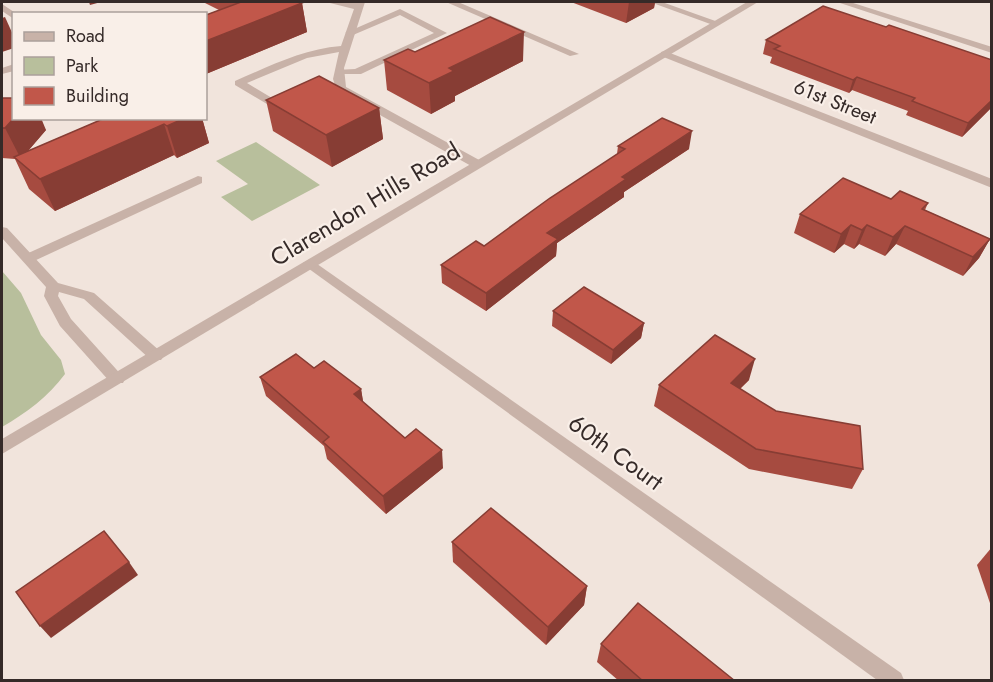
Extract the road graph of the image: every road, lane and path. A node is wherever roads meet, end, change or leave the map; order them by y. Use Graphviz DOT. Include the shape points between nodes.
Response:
graph roads {
  1 [pos="331,2"];
  2 [pos="451,2"];
  3 [pos="655,2"];
  4 [pos="753,2"];
  5 [pos="842,2"];
  6 [pos="360,4"];
  7 [pos="716,23"];
  8 [pos="350,33"];
  9 [pos="344,49"];
  10 [pos="992,50"];
  11 [pos="574,54"];
  12 [pos="664,54"];
  13 [pos="339,77"];
  14 [pos="326,83"];
  15 [pos="295,96"];
  16 [pos="477,164"];
  17 [pos="198,180"];
  18 [pos="992,184"];
  19 [pos="2,231"];
  20 [pos="29,258"];
  21 [pos="310,263"];
  22 [pos="53,286"];
  23 [pos="156,356"];
  24 [pos="117,379"];
  25 [pos="2,447"];
  26 [pos="894,681"];
  1 -- 6 [label="street"];
  2 -- 11 [label="street"];
  3 -- 7 [label="street"];
  4 -- 7 [label="street, Clarendon Hills Road"];
  5 -- 10 [label="street"];
  6 -- 8 [label="street"];
  7 -- 12 [label="street, Clarendon Hills Road"];
  8 -- 9 [label="street"];
  8 -- 13 [label="street" via="400,12 442,33"];
  9 -- 13 [label="street"];
  9 -- 15 [label="street" via="308,54 239,82 276,105"];
  12 -- 16 [label="street, Clarendon Hills Road"];
  12 -- 18 [label="street, 61st Street"];
  13 -- 14 [label="street"];
  13 -- 16 [label="street" via="341,89 349,95"];
  16 -- 21 [label="street, Clarendon Hills Road"];
  17 -- 20 [label="street"];
  19 -- 20 [label="street"];
  20 -- 22 [label="street"];
  21 -- 23 [label="street, Clarendon Hills Road"];
  21 -- 26 [label="street, 60th Court"];
  22 -- 23 [label="street" via="89,296"];
  22 -- 24 [label="street" via="51,296 65,322"];
  23 -- 24 [label="street, Clarendon Hills Road"];
  24 -- 25 [label="street, Clarendon Hills Road"];
}
